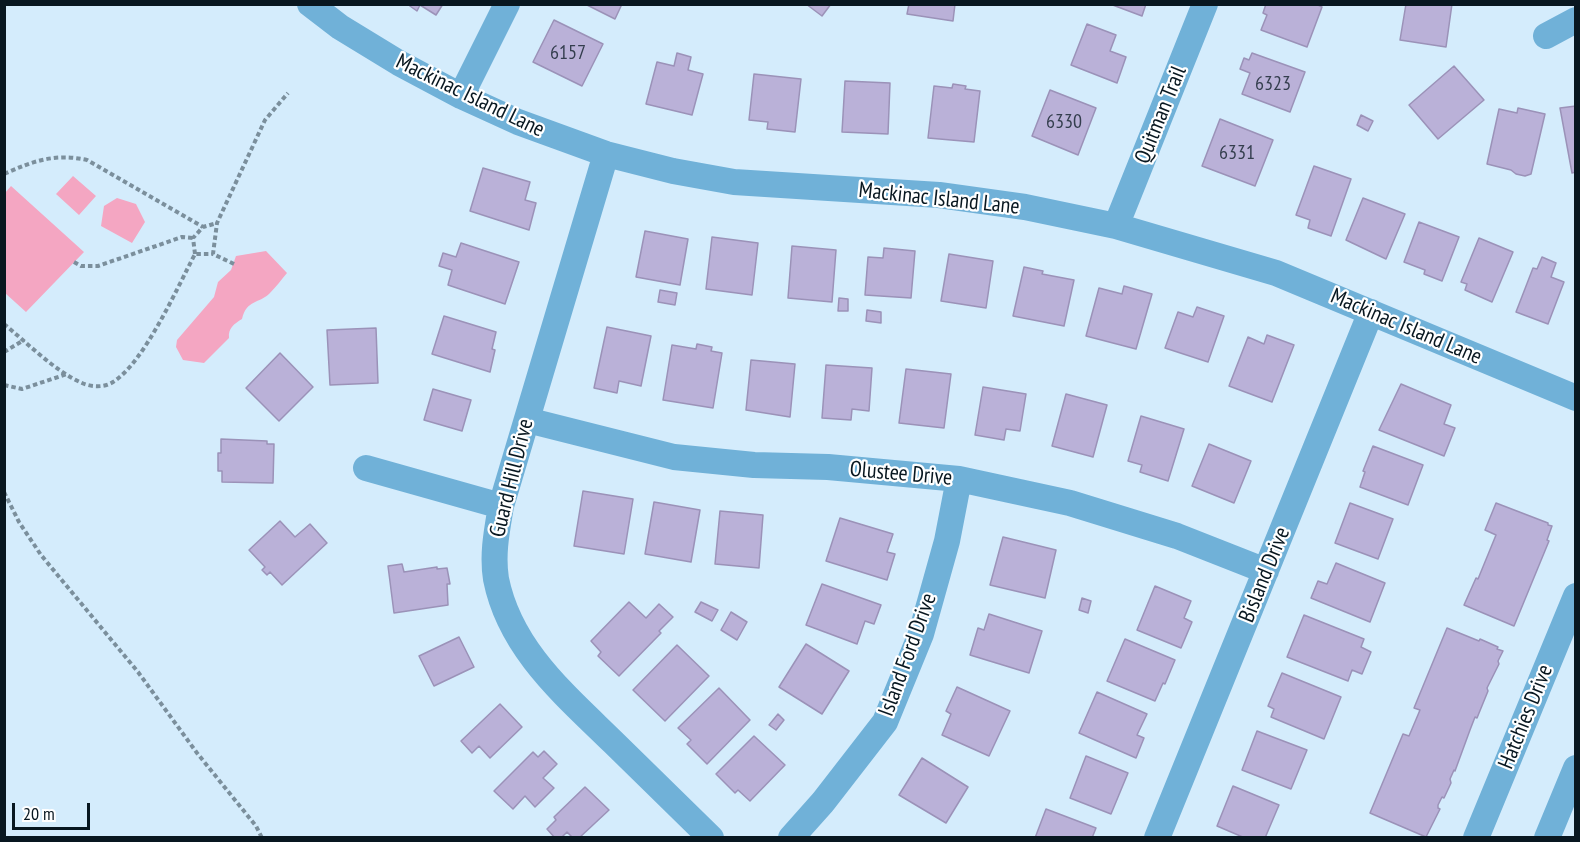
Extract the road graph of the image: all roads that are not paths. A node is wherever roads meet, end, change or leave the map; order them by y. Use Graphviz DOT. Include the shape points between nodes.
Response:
graph roads {
  1 [pos="310,4"];
  2 [pos="507,4"];
  3 [pos="1205,4"];
  4 [pos="1575,20"];
  5 [pos="1546,36"];
  6 [pos="461,96"];
  7 [pos="606,154"];
  8 [pos="1116,226"];
  9 [pos="1371,312"];
  10 [pos="1575,398"];
  11 [pos="527,420"];
  12 [pos="366,468"];
  13 [pos="959,479"];
  14 [pos="501,506"];
  15 [pos="1266,571"];
  16 [pos="1575,596"];
  17 [pos="1575,768"];
  18 [pos="711,837"];
  19 [pos="791,837"];
  20 [pos="1158,837"];
  21 [pos="1476,837"];
  22 [pos="1547,837"];
  1 -- 6 [label="street, Mackinac Island Lane" via="399,63"];
  2 -- 6 [label="street"];
  3 -- 8 [label="street, Quitman Trail"];
  4 -- 5 [label="street"];
  6 -- 7 [label="street, Mackinac Island Lane"];
  7 -- 8 [label="street, Mackinac Island Lane" via="734,182 939,195 1025,207"];
  7 -- 11 [label="street, Guard Hill Drive"];
  8 -- 9 [label="street, Mackinac Island Lane" via="1276,273"];
  9 -- 10 [label="street, Mackinac Island Lane"];
  9 -- 15 [label="street, Bisland Drive"];
  11 -- 13 [label="street, Olustee Drive" via="674,457"];
  11 -- 14 [label="street, Guard Hill Drive"];
  12 -- 14 [label="street"];
  13 -- 15 [label="street, Olustee Drive" via="1070,503"];
  13 -- 19 [label="street, Island Ford Drive" via="947,541 921,634 885,722"];
  14 -- 18 [label="street, Guard Hill Drive" via="495,547 496,578 520,642 544,675"];
  15 -- 20 [label="street, Bisland Drive"];
  16 -- 21 [label="street, Hatchies Drive"];
  17 -- 22 [label="street"];
}
